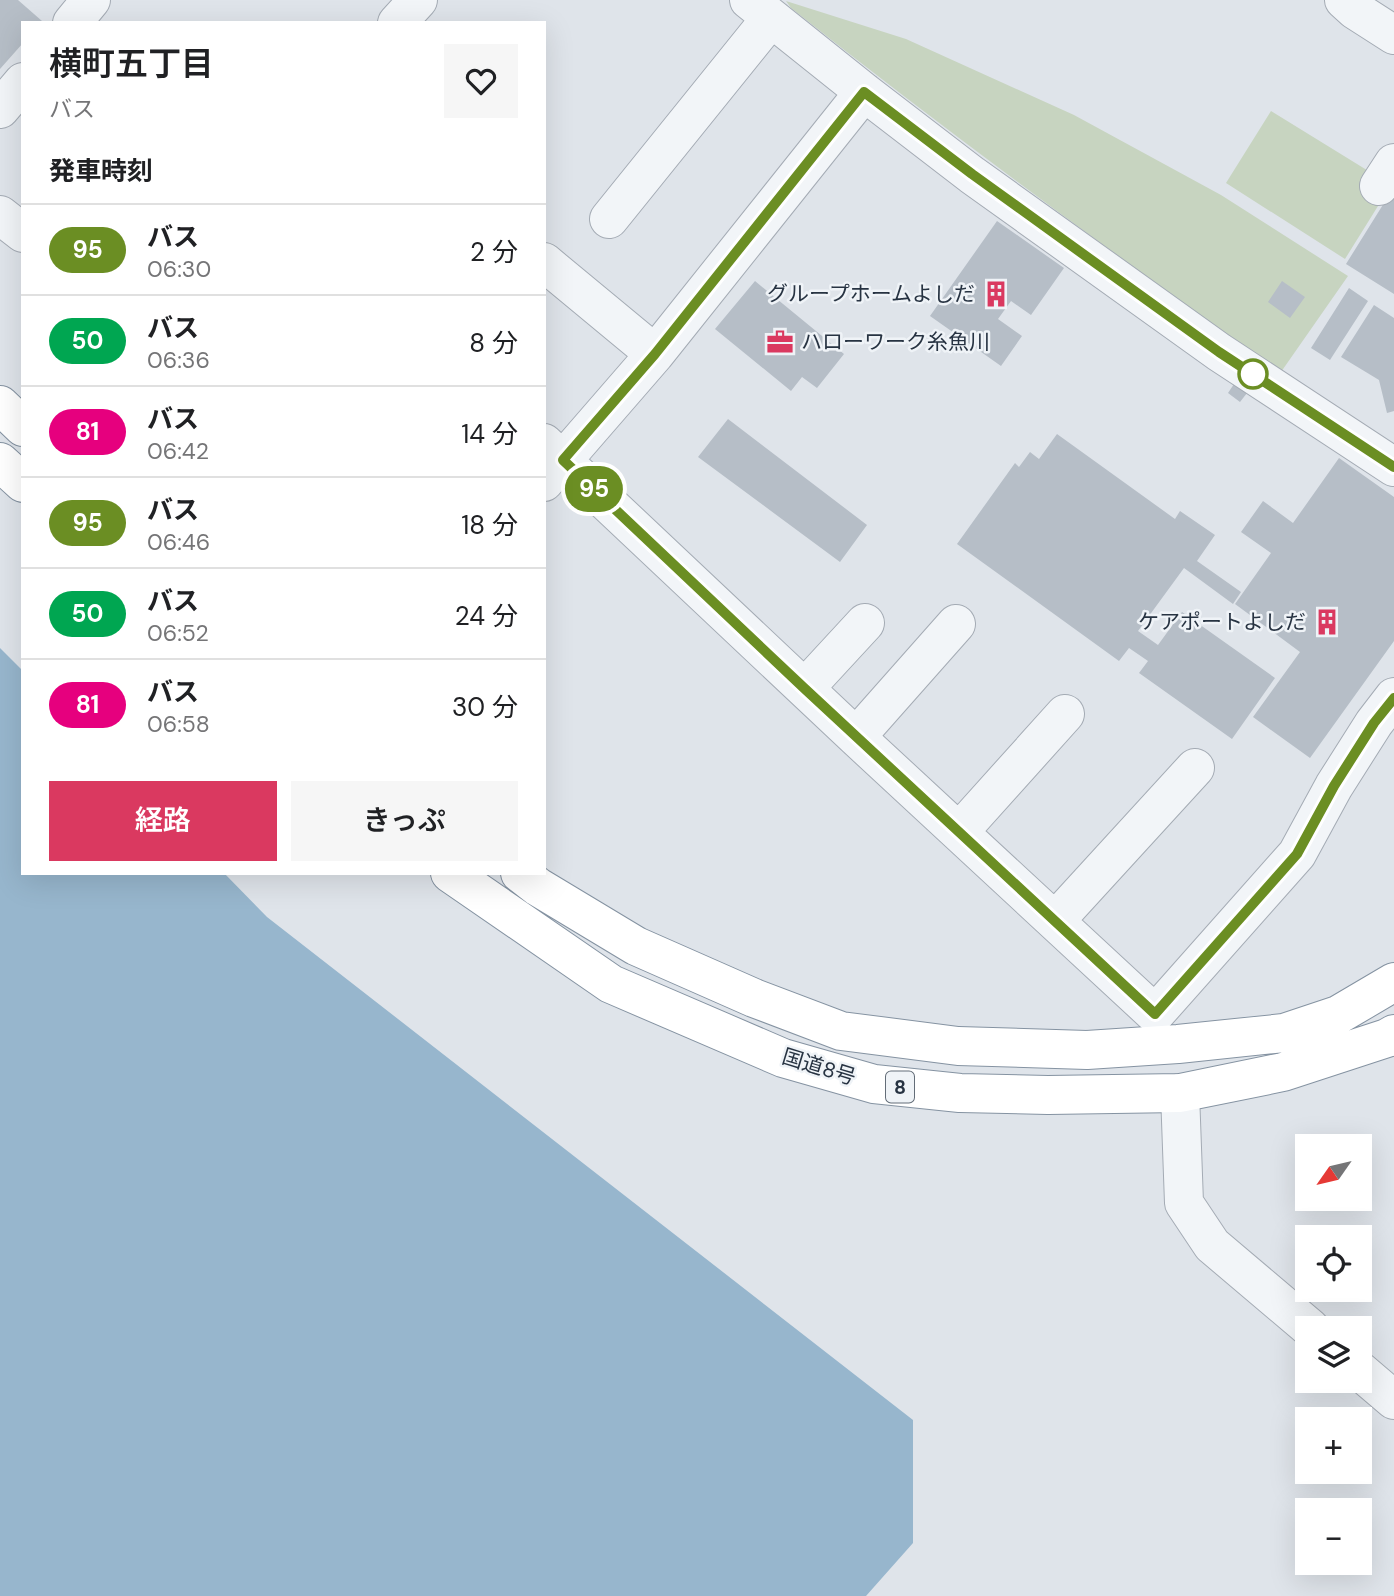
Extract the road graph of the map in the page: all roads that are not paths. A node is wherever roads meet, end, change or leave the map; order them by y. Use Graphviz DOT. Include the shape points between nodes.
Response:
graph roads {
  1 [pos="91,0"];
  2 [pos="418,0"];
  3 [pos="1353,3"];
  4 [pos="758,5"];
  5 [pos="74,21"];
  6 [pos="399,21"];
  7 [pos="1394,35"];
  8 [pos="21,84"];
  9 [pos="864,92"];
  10 [pos="0,109"];
  11 [pos="0,215"];
  12 [pos="609,219"];
  13 [pos="21,231"];
  14 [pos="546,264"];
  15 [pos="655,354"];
  16 [pos="0,405"];
  17 [pos="21,425"];
  18 [pos="0,462"];
  19 [pos="550,462"];
  20 [pos="1394,467"];
  21 [pos="21,482"];
  22 [pos="865,623"];
  23 [pos="957,624"];
  24 [pos="804,688"];
  25 [pos="1394,698"];
  26 [pos="1065,714"];
  27 [pos="856,737"];
  28 [pos="1195,768"];
  29 [pos="958,832"];
  30 [pos="453,875"];
  31 [pos="523,875"];
  32 [pos="1055,921"];
  33 [pos="1394,982"];
  34 [pos="1394,1034"];
  35 [pos="1180,1093"];
  36 [pos="1296,1316"];
  37 [pos="1372,1381"];
  38 [pos="1394,1400"];
  1 -- 5 [label="street"];
  2 -- 6 [label="street"];
  3 -- 7 [label="street"];
  4 -- 9 [label="street"];
  4 -- 12 [label="street"];
  8 -- 10 [label="street"];
  9 -- 15 [label="street"];
  9 -- 20 [label="street" via="1219,352"];
  11 -- 13 [label="street"];
  14 -- 15 [label="street"];
  15 -- 19 [label="street"];
  16 -- 17 [label="highway"];
  18 -- 21 [label="highway"];
  19 -- 24 [label="street"];
  22 -- 24 [label="street"];
  23 -- 27 [label="street"];
  24 -- 27 [label="street"];
  25 -- 32 [label="street" via="1334,786 1297,854 1155,1014"];
  26 -- 29 [label="street"];
  27 -- 29 [label="street"];
  28 -- 32 [label="street"];
  29 -- 32 [label="street"];
  30 -- 35 [label="highway, 国道8号 / 8" via="611,984 783,1058 874,1084 960,1093"];
  31 -- 33 [label="highway, 国道8号 / 8" via="636,946 754,998 841,1031 958,1046 1087,1050 1284,1033 1338,1015"];
  34 -- 35 [label="highway, 国道8号 / 8" via="1283,1072"];
  35 -- 36 [label="street" via="1184,1203 1212,1245"];
  37 -- 38 [label="street"];
}
